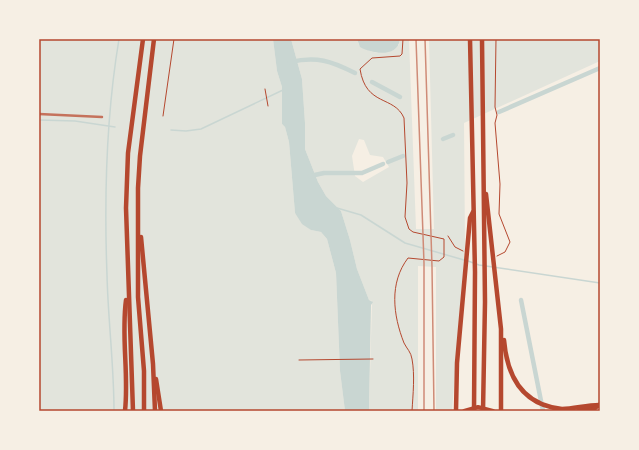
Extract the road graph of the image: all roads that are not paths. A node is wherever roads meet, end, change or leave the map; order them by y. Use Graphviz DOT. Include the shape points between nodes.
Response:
graph roads {
  1 [pos="143,39"];
  2 [pos="154,39"];
  3 [pos="470,39"];
  4 [pos="482,39"];
  5 [pos="39,114"];
  6 [pos="102,117"];
  7 [pos="483,180"];
  8 [pos="473,210"];
  9 [pos="138,220"];
  10 [pos="128,288"];
  11 [pos="501,329"];
  12 [pos="153,364"];
  13 [pos="599,405"];
  14 [pos="124,411"];
  15 [pos="133,411"];
  16 [pos="144,411"];
  17 [pos="155,411"];
  18 [pos="160,411"];
  19 [pos="456,411"];
  20 [pos="465,411"];
  21 [pos="474,411"];
  22 [pos="483,411"];
  23 [pos="493,411"];
  24 [pos="501,411"];
  25 [pos="578,411"];
  26 [pos="591,411"];
  1 -- 10 [label="highway" via="128,153"];
  2 -- 9 [label="highway" via="140,156"];
  3 -- 8 [label="highway"];
  4 -- 7 [label="highway"];
  5 -- 6 [label="street"];
  7 -- 11 [label="highway" via="488,204"];
  7 -- 22 [label="highway"];
  8 -- 19 [label="highway" via="470,218 457,363"];
  8 -- 21 [label="highway"];
  9 -- 12 [label="highway" via="145,264"];
  9 -- 16 [label="highway" via="138,297 144,371"];
  10 -- 14 [label="highway" via="124,320 127,390"];
  10 -- 15 [label="highway"];
  11 -- 13 [label="highway" via="508,367 521,390 538,401 553,406 568,408"];
  11 -- 24 [label="highway"];
  12 -- 17 [label="highway"];
  12 -- 18 [label="highway"];
  13 -- 25 [label="main road"];
  13 -- 26 [label="highway"];
  20 -- 23 [label="main road" via="481,407"];
}
